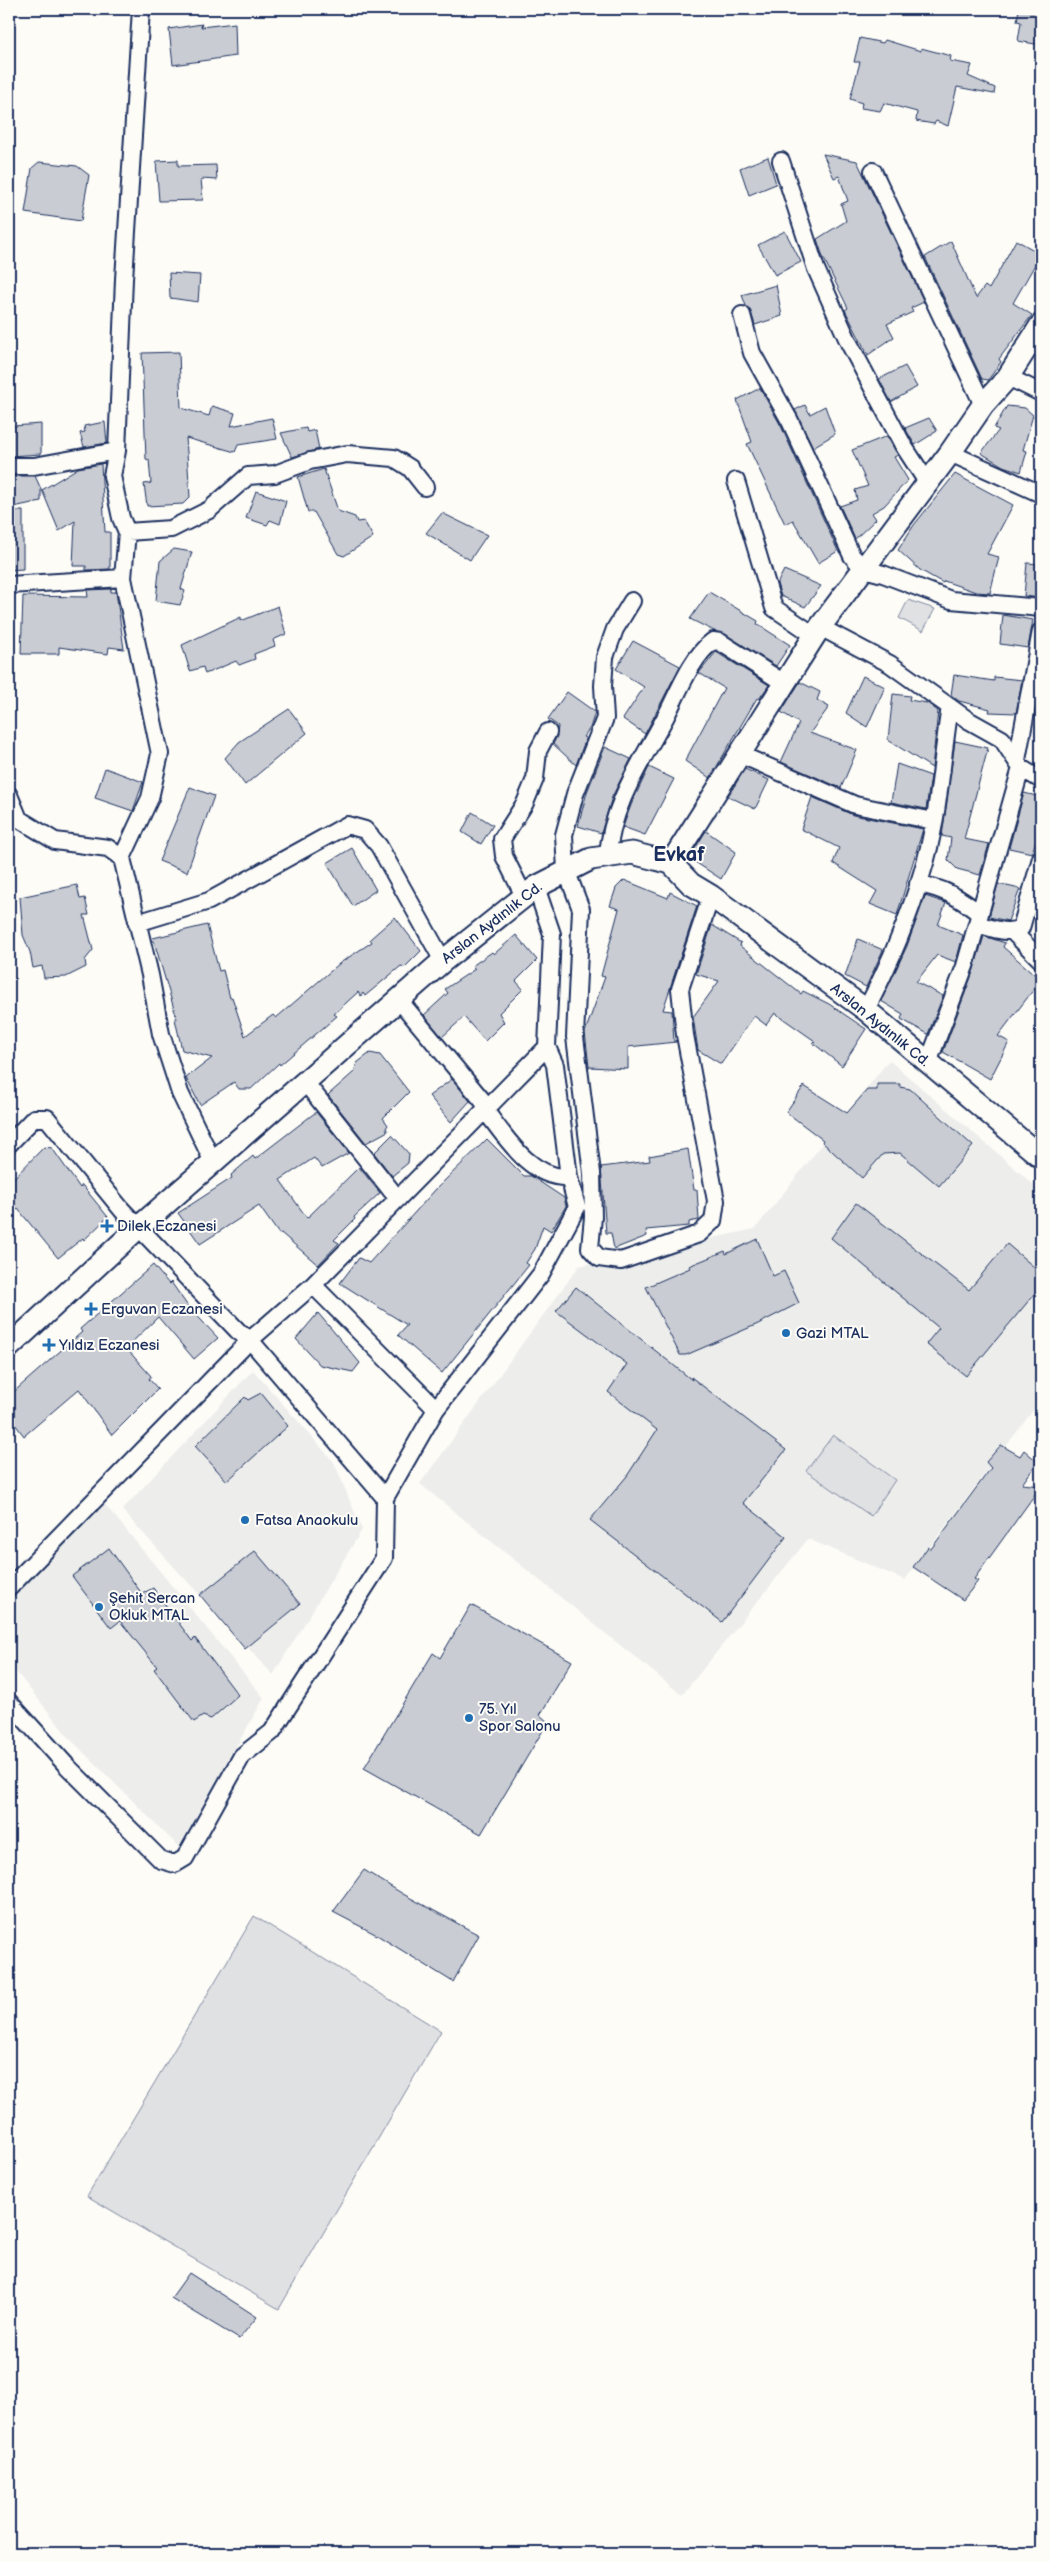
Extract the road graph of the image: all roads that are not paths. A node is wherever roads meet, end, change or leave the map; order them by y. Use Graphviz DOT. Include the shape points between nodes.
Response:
graph roads {
  1 [pos="141,9"];
  2 [pos="781,161"];
  3 [pos="873,171"];
  4 [pos="742,315"];
  5 [pos="1041,325"];
  6 [pos="1008,378"];
  7 [pos="1041,393"];
  8 [pos="983,405"];
  9 [pos="117,451"];
  10 [pos="950,452"];
  11 [pos="9,466"];
  12 [pos="736,481"];
  13 [pos="927,482"];
  14 [pos="425,487"];
  15 [pos="1041,494"];
  16 [pos="127,532"];
  17 [pos="864,569"];
  18 [pos="123,578"];
  19 [pos="9,585"];
  20 [pos="632,601"];
  21 [pos="1041,608"];
  22 [pos="817,631"];
  23 [pos="1041,632"];
  24 [pos="784,683"];
  25 [pos="950,707"];
  26 [pos="548,732"];
  27 [pos="739,754"];
  28 [pos="1019,764"];
  29 [pos="1041,780"];
  30 [pos="9,795"];
  31 [pos="934,821"];
  32 [pos="608,856"];
  33 [pos="122,858"];
  34 [pos="1041,858"];
  35 [pos="670,863"];
  36 [pos="566,870"];
  37 [pos="918,884"];
  38 [pos="530,891"];
  39 [pos="711,896"];
  40 [pos="978,919"];
  41 [pos="137,924"];
  42 [pos="1013,932"];
  43 [pos="1041,960"];
  44 [pos="443,961"];
  45 [pos="399,1000"];
  46 [pos="866,1010"];
  47 [pos="547,1047"];
  48 [pos="928,1063"];
  49 [pos="305,1082"];
  50 [pos="486,1108"];
  51 [pos="9,1144"];
  52 [pos="1041,1157"];
  53 [pos="213,1162"];
  54 [pos="569,1176"];
  55 [pos="398,1199"];
  56 [pos="139,1227"];
  57 [pos="313,1285"];
  58 [pos="250,1340"];
  59 [pos="9,1347"];
  60 [pos="436,1409"];
  61 [pos="385,1498"];
  62 [pos="9,1588"];
  63 [pos="9,1702"];
  1 -- 9 [label="street"];
  2 -- 13 [label="street" via="816,268 848,343 903,445"];
  3 -- 8 [label="street"];
  4 -- 17 [label="street" via="752,353 790,421 852,556"];
  5 -- 6 [label="street"];
  6 -- 7 [label="street"];
  6 -- 8 [label="street"];
  8 -- 10 [label="street"];
  9 -- 11 [label="street" via="34,466"];
  9 -- 16 [label="street" via="112,476"];
  10 -- 13 [label="street"];
  10 -- 15 [label="street"];
  12 -- 22 [label="street" via="774,608"];
  13 -- 17 [label="street"];
  14 -- 16 [label="street" via="410,468 394,458 347,454 310,461 275,474 248,476 209,510 170,529"];
  16 -- 18 [label="street"];
  17 -- 21 [label="street" via="951,600"];
  17 -- 22 [label="street"];
  18 -- 19 [label="street"];
  18 -- 33 [label="street" via="160,754 150,798"];
  20 -- 36 [label="street" via="615,629 605,657 605,718 575,794 564,835"];
  22 -- 24 [label="street"];
  22 -- 25 [label="street" via="890,664"];
  23 -- 28 [label="street"];
  24 -- 27 [label="street"];
  24 -- 32 [label="street" via="720,642 707,646 686,677 631,778 609,838"];
  25 -- 28 [label="street" via="1002,739"];
  25 -- 31 [label="street"];
  26 -- 38 [label="street" via="538,751 535,779 525,803 502,839 504,856"];
  27 -- 31 [label="street" via="855,805"];
  27 -- 35 [label="street"];
  28 -- 29 [label="street"];
  28 -- 40 [label="street"];
  30 -- 33 [label="street" via="19,819 55,841 108,848"];
  31 -- 37 [label="street"];
  32 -- 35 [label="street, Arslan Aydınlık Cd." via="632,853"];
  32 -- 36 [label="street, Arslan Aydınlık Cd." via="591,859"];
  33 -- 41 [label="street"];
  34 -- 42 [label="street" via="1021,928"];
  35 -- 39 [label="street, Arslan Aydınlık Cd." via="691,884"];
  36 -- 38 [label="street, Arslan Aydınlık Cd."];
  36 -- 39 [label="street" via="581,909 575,1038 592,1173 590,1248 599,1258 622,1261 699,1234 713,1222 716,1201 680,989"];
  37 -- 40 [label="street" via="937,887 959,897"];
  37 -- 46 [label="street" via="895,953"];
  38 -- 44 [label="street, Arslan Aydınlık Cd."];
  38 -- 47 [label="street" via="552,934"];
  39 -- 46 [label="street, Arslan Aydınlık Cd."];
  40 -- 42 [label="street"];
  40 -- 48 [label="street" via="965,966"];
  41 -- 44 [label="street" via="209,901 347,825 365,830 379,846"];
  41 -- 53 [label="street" via="161,1034 180,1093"];
  42 -- 43 [label="street"];
  44 -- 45 [label="street, Arslan Aydınlık Cd."];
  45 -- 49 [label="street, Arslan Aydınlık Cd."];
  45 -- 50 [label="street"];
  46 -- 48 [label="street, Arslan Aydınlık Cd."];
  47 -- 50 [label="street"];
  47 -- 54 [label="street" via="556,1065"];
  48 -- 52 [label="street, Arslan Aydınlık Cd."];
  49 -- 53 [label="street, Arslan Aydınlık Cd."];
  49 -- 55 [label="street"];
  50 -- 54 [label="street" via="520,1156 555,1178"];
  50 -- 55 [label="street"];
  51 -- 56 [label="street" via="34,1118 47,1118"];
  53 -- 56 [label="street, Arslan Aydınlık Cd."];
  54 -- 60 [label="street" via="577,1207 564,1232 540,1274"];
  55 -- 57 [label="street"];
  56 -- 58 [label="street"];
  56 -- 59 [label="street, Arslan Aydınlık Cd."];
  57 -- 58 [label="street"];
  57 -- 60 [label="street"];
  58 -- 61 [label="street"];
  58 -- 62 [label="street"];
  60 -- 61 [label="street"];
  61 -- 63 [label="street" via="384,1558 272,1732 242,1756 185,1858 175,1864 161,1860 66,1765"];
}
